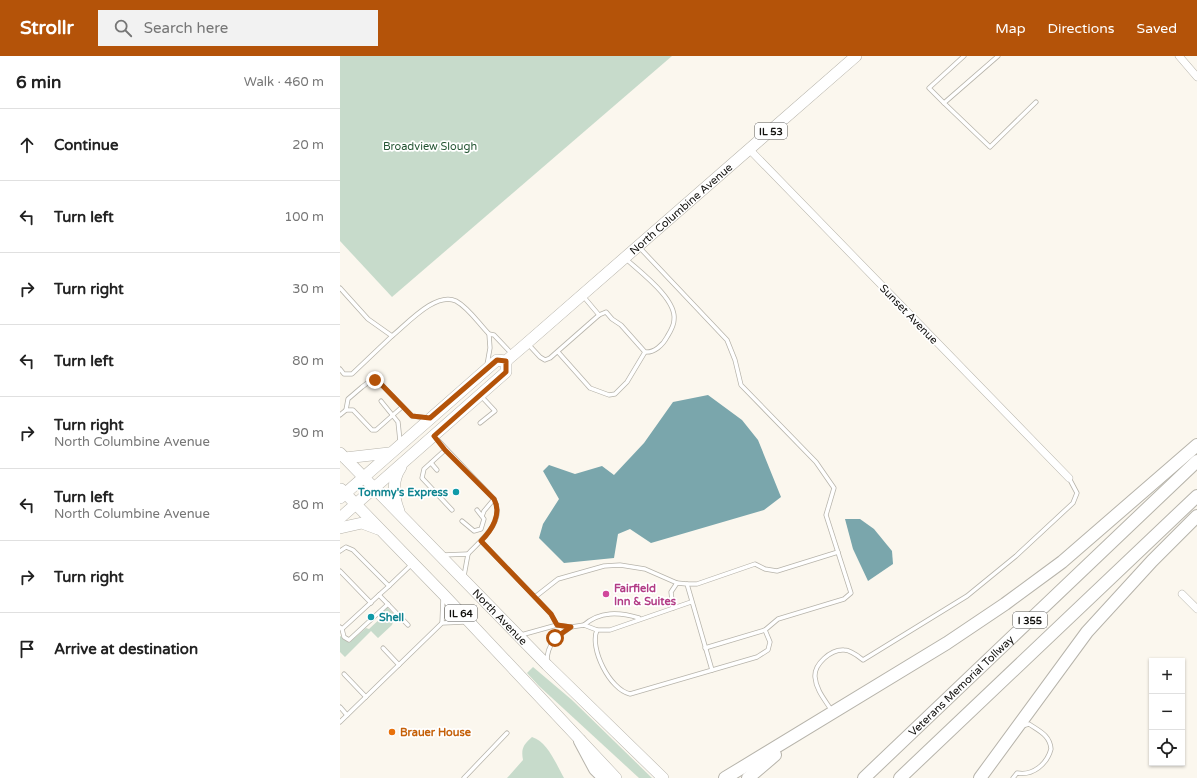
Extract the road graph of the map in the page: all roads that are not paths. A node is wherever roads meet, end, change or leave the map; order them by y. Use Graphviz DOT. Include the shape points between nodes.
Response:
graph roads {
  1 [pos="856,56"];
  2 [pos="964,56"];
  3 [pos="998,56"];
  4 [pos="1179,56"];
  5 [pos="1197,77"];
  6 [pos="1036,102"];
  7 [pos="944,103"];
  8 [pos="750,150"];
  9 [pos="638,246"];
  10 [pos="625,258"];
  11 [pos="340,288"];
  12 [pos="582,295"];
  13 [pos="599,315"];
  14 [pos="489,334"];
  15 [pos="392,336"];
  16 [pos="527,343"];
  17 [pos="558,352"];
  18 [pos="645,352"];
  19 [pos="510,358"];
  20 [pos="340,369"];
  21 [pos="485,370"];
  22 [pos="480,395"];
  23 [pos="381,401"];
  24 [pos="402,407"];
  25 [pos="346,410"];
  26 [pos="340,415"];
  27 [pos="393,415"];
  28 [pos="430,418"];
  29 [pos="480,423"];
  30 [pos="434,436"];
  31 [pos="400,445"];
  32 [pos="1197,445"];
  33 [pos="445,450"];
  34 [pos="390,453"];
  35 [pos="343,456"];
  36 [pos="407,459"];
  37 [pos="1197,461"];
  38 [pos="431,463"];
  39 [pos="438,470"];
  40 [pos="363,477"];
  41 [pos="1069,478"];
  42 [pos="374,488"];
  43 [pos="342,493"];
  44 [pos="1197,496"];
  45 [pos="494,499"];
  46 [pos="355,504"];
  47 [pos="452,510"];
  48 [pos="477,510"];
  49 [pos="401,515"];
  50 [pos="482,516"];
  51 [pos="1197,516"];
  52 [pos="340,518"];
  53 [pos="462,521"];
  54 [pos="340,528"];
  55 [pos="382,531"];
  56 [pos="481,541"];
  57 [pos="340,551"];
  58 [pos="838,552"];
  59 [pos="468,554"];
  60 [pos="440,555"];
  61 [pos="413,563"];
  62 [pos="340,571"];
  63 [pos="464,579"];
  64 [pos="676,583"];
  65 [pos="687,584"];
  66 [pos="389,586"];
  67 [pos="443,594"];
  68 [pos="1182,594"];
  69 [pos="379,595"];
  70 [pos="536,597"];
  71 [pos="691,602"];
  72 [pos="371,603"];
  73 [pos="388,604"];
  74 [pos="673,608"];
  75 [pos="1197,609"];
  76 [pos="640,619"];
  77 [pos="469,622"];
  78 [pos="442,623"];
  79 [pos="408,625"];
  80 [pos="557,625"];
  81 [pos="584,625"];
  82 [pos="571,627"];
  83 [pos="341,628"];
  84 [pos="597,630"];
  85 [pos="765,630"];
  86 [pos="519,636"];
  87 [pos="383,648"];
  88 [pos="705,648"];
  89 [pos="399,665"];
  90 [pos="547,665"];
  91 [pos="712,670"];
  92 [pos="344,674"];
  93 [pos="366,697"];
  94 [pos="340,707"];
  95 [pos="833,713"];
  96 [pos="347,715"];
  97 [pos="340,722"];
  98 [pos="1017,728"];
  99 [pos="507,733"];
  100 [pos="799,734"];
  101 [pos="580,741"];
  102 [pos="464,778"];
  103 [pos="604,778"];
  104 [pos="616,778"];
  105 [pos="663,778"];
  106 [pos="725,778"];
  107 [pos="748,778"];
  108 [pos="864,778"];
  109 [pos="900,778"];
  110 [pos="980,778"];
  111 [pos="1013,778"];
  1 -- 8 [label="main road, North Columbine Avenue / IL 53"];
  2 -- 7 [label="lane" via="929,88"];
  3 -- 7 [label="lane"];
  4 -- 5 [label="street"];
  6 -- 7 [label="lane" via="990,147"];
  8 -- 9 [label="main road, North Columbine Avenue / IL 53"];
  8 -- 41 [label="street, Sunset Avenue"];
  9 -- 10 [label="main road, North Columbine Avenue / IL 53"];
  9 -- 58 [label="lane" via="727,340 741,385 816,462 834,488 826,515"];
  10 -- 12 [label="main road, North Columbine Avenue / IL 53"];
  10 -- 18 [label="lane" via="659,289 673,309 675,320 664,343 650,353"];
  11 -- 15 [label="lane" via="368,319"];
  12 -- 13 [label="lane"];
  12 -- 16 [label="main road, North Columbine Avenue / IL 53"];
  13 -- 17 [label="lane"];
  13 -- 18 [label="lane" via="606,312"];
  14 -- 15 [label="lane" via="465,308 456,301 447,299 435,301"];
  14 -- 19 [label="lane" via="494,336"];
  14 -- 21 [label="lane" via="489,357"];
  15 -- 20 [label="lane" via="352,374 344,374"];
  16 -- 17 [label="lane" via="545,360"];
  16 -- 19 [label="main road, North Columbine Avenue / IL 53"];
  17 -- 18 [label="lane" via="590,388 609,395 615,394 626,382"];
  19 -- 21 [label="main road, North Columbine Avenue / IL 53" via="497,360"];
  19 -- 22 [label="main road, North Columbine Avenue / IL 53" via="506,372"];
  21 -- 28 [label="main road, North Columbine Avenue / IL 53"];
  22 -- 29 [label="lane" via="495,411"];
  22 -- 30 [label="main road, North Columbine Avenue / IL 53"];
  23 -- 27 [label="lane"];
  24 -- 25 [label="lane" via="375,380 370,381 348,400"];
  24 -- 27 [label="lane"];
  24 -- 28 [label="lane" via="412,416"];
  25 -- 26 [label="lane"];
  25 -- 27 [label="lane" via="353,410 372,430 376,430"];
  27 -- 31 [label="lane" via="400,428"];
  28 -- 31 [label="main road, North Columbine Avenue / IL 53"];
  30 -- 33 [label="lane"];
  30 -- 36 [label="main road, North Columbine Avenue / IL 53"];
  31 -- 34 [label="main road, North Columbine Avenue / IL 53"];
  32 -- 95 [label="highway" via="1062,562 1005,604"];
  33 -- 38 [label="lane"];
  33 -- 45 [label="lane"];
  34 -- 35 [label="main road"];
  34 -- 40 [label="main road, North Columbine Avenue / IL 53"];
  35 -- 40 [label="main road, North Avenue / IL 64"];
  36 -- 42 [label="main road, North Columbine Avenue / IL 53"];
  36 -- 49 [label="main road" via="396,473 394,487 394,499"];
  37 -- 108 [label="highway, Veterans Memorial Tollway / I 355"];
  38 -- 39 [label="lane"];
  38 -- 47 [label="lane" via="424,469 422,478"];
  40 -- 42 [label="main road, North Avenue / IL 64"];
  40 -- 43 [label="main road, IL 53"];
  41 -- 95 [label="lane" via="1077,493 1073,503 1016,556 966,596 863,660 843,649 820,662 814,676"];
  42 -- 46 [label="main road, IL 53"];
  42 -- 49 [label="main road, North Avenue / IL 64"];
  43 -- 46 [label="main road, IL 64"];
  44 -- 109 [label="highway, I 355"];
  45 -- 50 [label="lane"];
  45 -- 56 [label="lane" via="498,506 497,516 490,532"];
  46 -- 52 [label="main road, IL 53"];
  46 -- 55 [label="main road, IL 64"];
  48 -- 50 [label="lane"];
  49 -- 60 [label="main road, North Avenue / IL 64"];
  50 -- 53 [label="lane" via="483,526 478,530 469,528"];
  51 -- 98 [label="highway" via="1088,632"];
  54 -- 55 [label="main road" via="362,523"];
  55 -- 61 [label="main road, IL 64"];
  56 -- 59 [label="lane"];
  56 -- 70 [label="lane"];
  57 -- 66 [label="lane" via="346,547 353,550"];
  58 -- 65 [label="lane" via="777,571 755,564 697,584"];
  58 -- 85 [label="lane" via="851,593 844,599 778,619"];
  59 -- 60 [label="lane"];
  59 -- 63 [label="lane"];
  60 -- 63 [label="main road, North Avenue / IL 64"];
  61 -- 66 [label="lane"];
  61 -- 67 [label="main road, IL 64"];
  62 -- 72 [label="lane"];
  63 -- 86 [label="main road, North Avenue / IL 64"];
  64 -- 65 [label="lane"];
  64 -- 70 [label="lane" via="645,569 604,566 558,579"];
  64 -- 74 [label="lane" via="671,592"];
  65 -- 71 [label="lane"];
  66 -- 69 [label="lane"];
  67 -- 77 [label="main road, IL 64"];
  67 -- 78 [label="lane"];
  68 -- 75 [label="street"];
  69 -- 72 [label="lane"];
  69 -- 73 [label="lane"];
  70 -- 80 [label="lane"];
  71 -- 74 [label="lane"];
  71 -- 88 [label="lane"];
  72 -- 83 [label="lane"];
  73 -- 79 [label="lane"];
  73 -- 83 [label="lane" via="348,640"];
  74 -- 76 [label="lane"];
  76 -- 81 [label="lane" via="608,614 593,617"];
  76 -- 84 [label="lane" via="610,630"];
  77 -- 78 [label="lane"];
  77 -- 101 [label="main road, IL 64"];
  78 -- 89 [label="lane"];
  80 -- 82 [label="lane"];
  80 -- 86 [label="lane"];
  81 -- 82 [label="lane"];
  81 -- 84 [label="lane"];
  82 -- 90 [label="lane" via="553,640 547,652"];
  84 -- 91 [label="lane" via="596,642 607,675 614,686 624,693 630,694"];
  85 -- 88 [label="lane"];
  85 -- 91 [label="lane" via="770,642 768,650 757,657"];
  86 -- 90 [label="main road, North Avenue / IL 64"];
  87 -- 89 [label="lane"];
  88 -- 91 [label="lane"];
  89 -- 93 [label="lane"];
  90 -- 105 [label="main road, North Avenue / IL 64"];
  92 -- 93 [label="lane"];
  93 -- 96 [label="lane"];
  94 -- 96 [label="lane"];
  95 -- 100 [label="highway"];
  96 -- 97 [label="lane"];
  98 -- 110 [label="highway"];
  98 -- 111 [label="lane" via="1029,724 1048,737 1051,749 1041,766 1023,774 1017,773"];
  99 -- 102 [label="lane"];
  100 -- 106 [label="highway"];
  100 -- 107 [label="highway"];
  101 -- 103 [label="highway" via="595,769"];
  101 -- 104 [label="main road, IL 64"];
}
